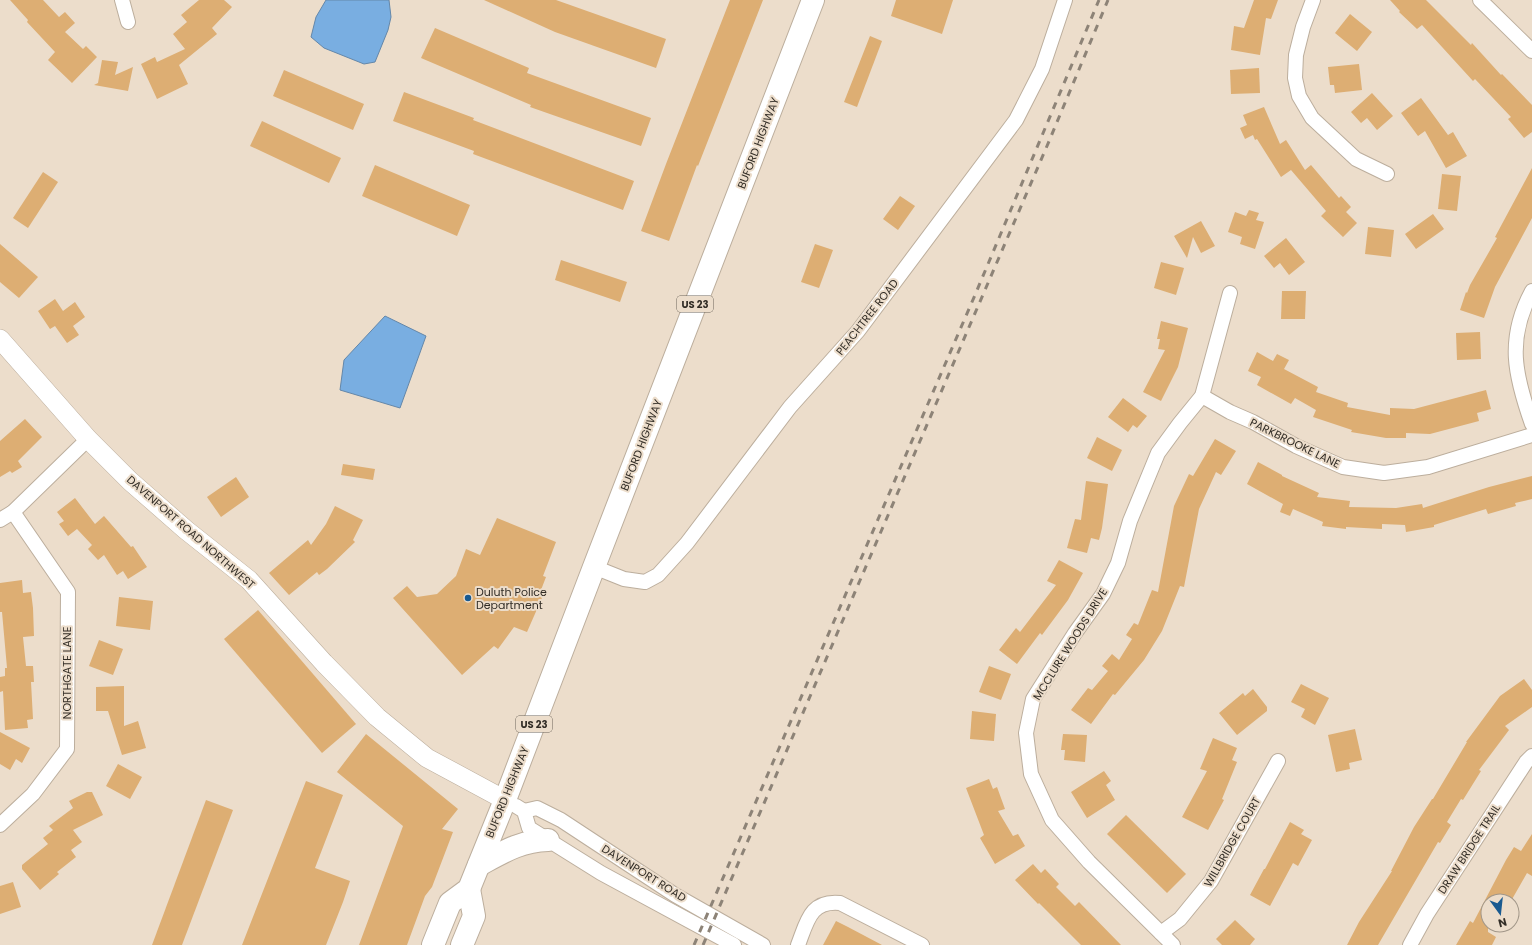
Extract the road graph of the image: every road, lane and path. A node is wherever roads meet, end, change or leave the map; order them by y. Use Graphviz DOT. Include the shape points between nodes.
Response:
graph roads {
  1 [pos="122,0"];
  2 [pos="813,0"];
  3 [pos="1065,0"];
  4 [pos="1313,0"];
  5 [pos="1480,0"];
  6 [pos="128,22"];
  7 [pos="1532,51"];
  8 [pos="1387,174"];
  9 [pos="1532,291"];
  10 [pos="1230,293"];
  11 [pos="0,339"];
  12 [pos="1202,396"];
  13 [pos="1532,424"];
  14 [pos="1532,435"];
  15 [pos="88,440"];
  16 [pos="13,512"];
  17 [pos="0,520"];
  18 [pos="594,567"];
  19 [pos="1532,756"];
  20 [pos="1278,761"];
  21 [pos="505,800"];
  22 [pos="524,811"];
  23 [pos="0,825"];
  24 [pos="548,840"];
  25 [pos="479,865"];
  26 [pos="469,889"];
  27 [pos="1161,933"];
  28 [pos="433,945"];
  29 [pos="462,945"];
  30 [pos="734,945"];
  31 [pos="763,945"];
  32 [pos="798,945"];
  33 [pos="922,945"];
  34 [pos="1173,945"];
  35 [pos="1410,945"];
  1 -- 6 [label="street"];
  2 -- 18 [label="main road, BUFORD HIGHWAY / US 23"];
  3 -- 18 [label="street, PEACHTREE ROAD" via="1042,69 1016,120 858,331 790,407 687,543 658,575 646,582 624,579"];
  4 -- 8 [label="street" via="1296,55 1295,78 1299,96 1312,118 1356,159"];
  5 -- 7 [label="street"];
  9 -- 13 [label="street" via="1518,328 1515,351 1517,376"];
  10 -- 12 [label="street, MCCLURE WOODS DRIVE"];
  11 -- 15 [label="street, DAVENPORT ROAD NORTHWEST"];
  12 -- 14 [label="street, PARKBROOKE LANE" via="1296,446 1343,467 1384,472 1428,467"];
  12 -- 27 [label="street, MCCLURE WOODS DRIVE" via="1158,453 1130,521 1118,563 1103,594 1071,638 1033,699 1026,733 1031,774 1052,820 1089,862"];
  15 -- 16 [label="street"];
  15 -- 21 [label="street, DAVENPORT ROAD NORTHWEST" via="186,530 249,580 377,717 427,758"];
  16 -- 17 [label="street"];
  16 -- 23 [label="street, NORTHGATE LANE" via="68,592 67,749 33,794"];
  18 -- 21 [label="main road, BUFORD HIGHWAY / US 23"];
  19 -- 35 [label="street, DRAW BRIDGE TRAIL" via="1427,914"];
  20 -- 27 [label="street, WILLBRIDGE COURT" via="1211,881 1180,919"];
  21 -- 22 [label="street"];
  21 -- 25 [label="main road, BUFORD HIGHWAY / US 23"];
  22 -- 24 [label="street, DAVENPORT ROAD" via="529,828"];
  22 -- 31 [label="street, DAVENPORT ROAD" via="537,808 561,820 675,894"];
  24 -- 25 [label="main road" via="524,842"];
  24 -- 30 [label="street, DAVENPORT ROAD" via="601,873"];
  25 -- 26 [label="main road, BUFORD HIGHWAY / US 23"];
  26 -- 28 [label="main road" via="450,903"];
  26 -- 29 [label="main road" via="474,916"];
  27 -- 34 [label="street, MCCLURE WOODS DRIVE"];
  32 -- 33 [label="street" via="811,912 829,902 840,903"];
}
